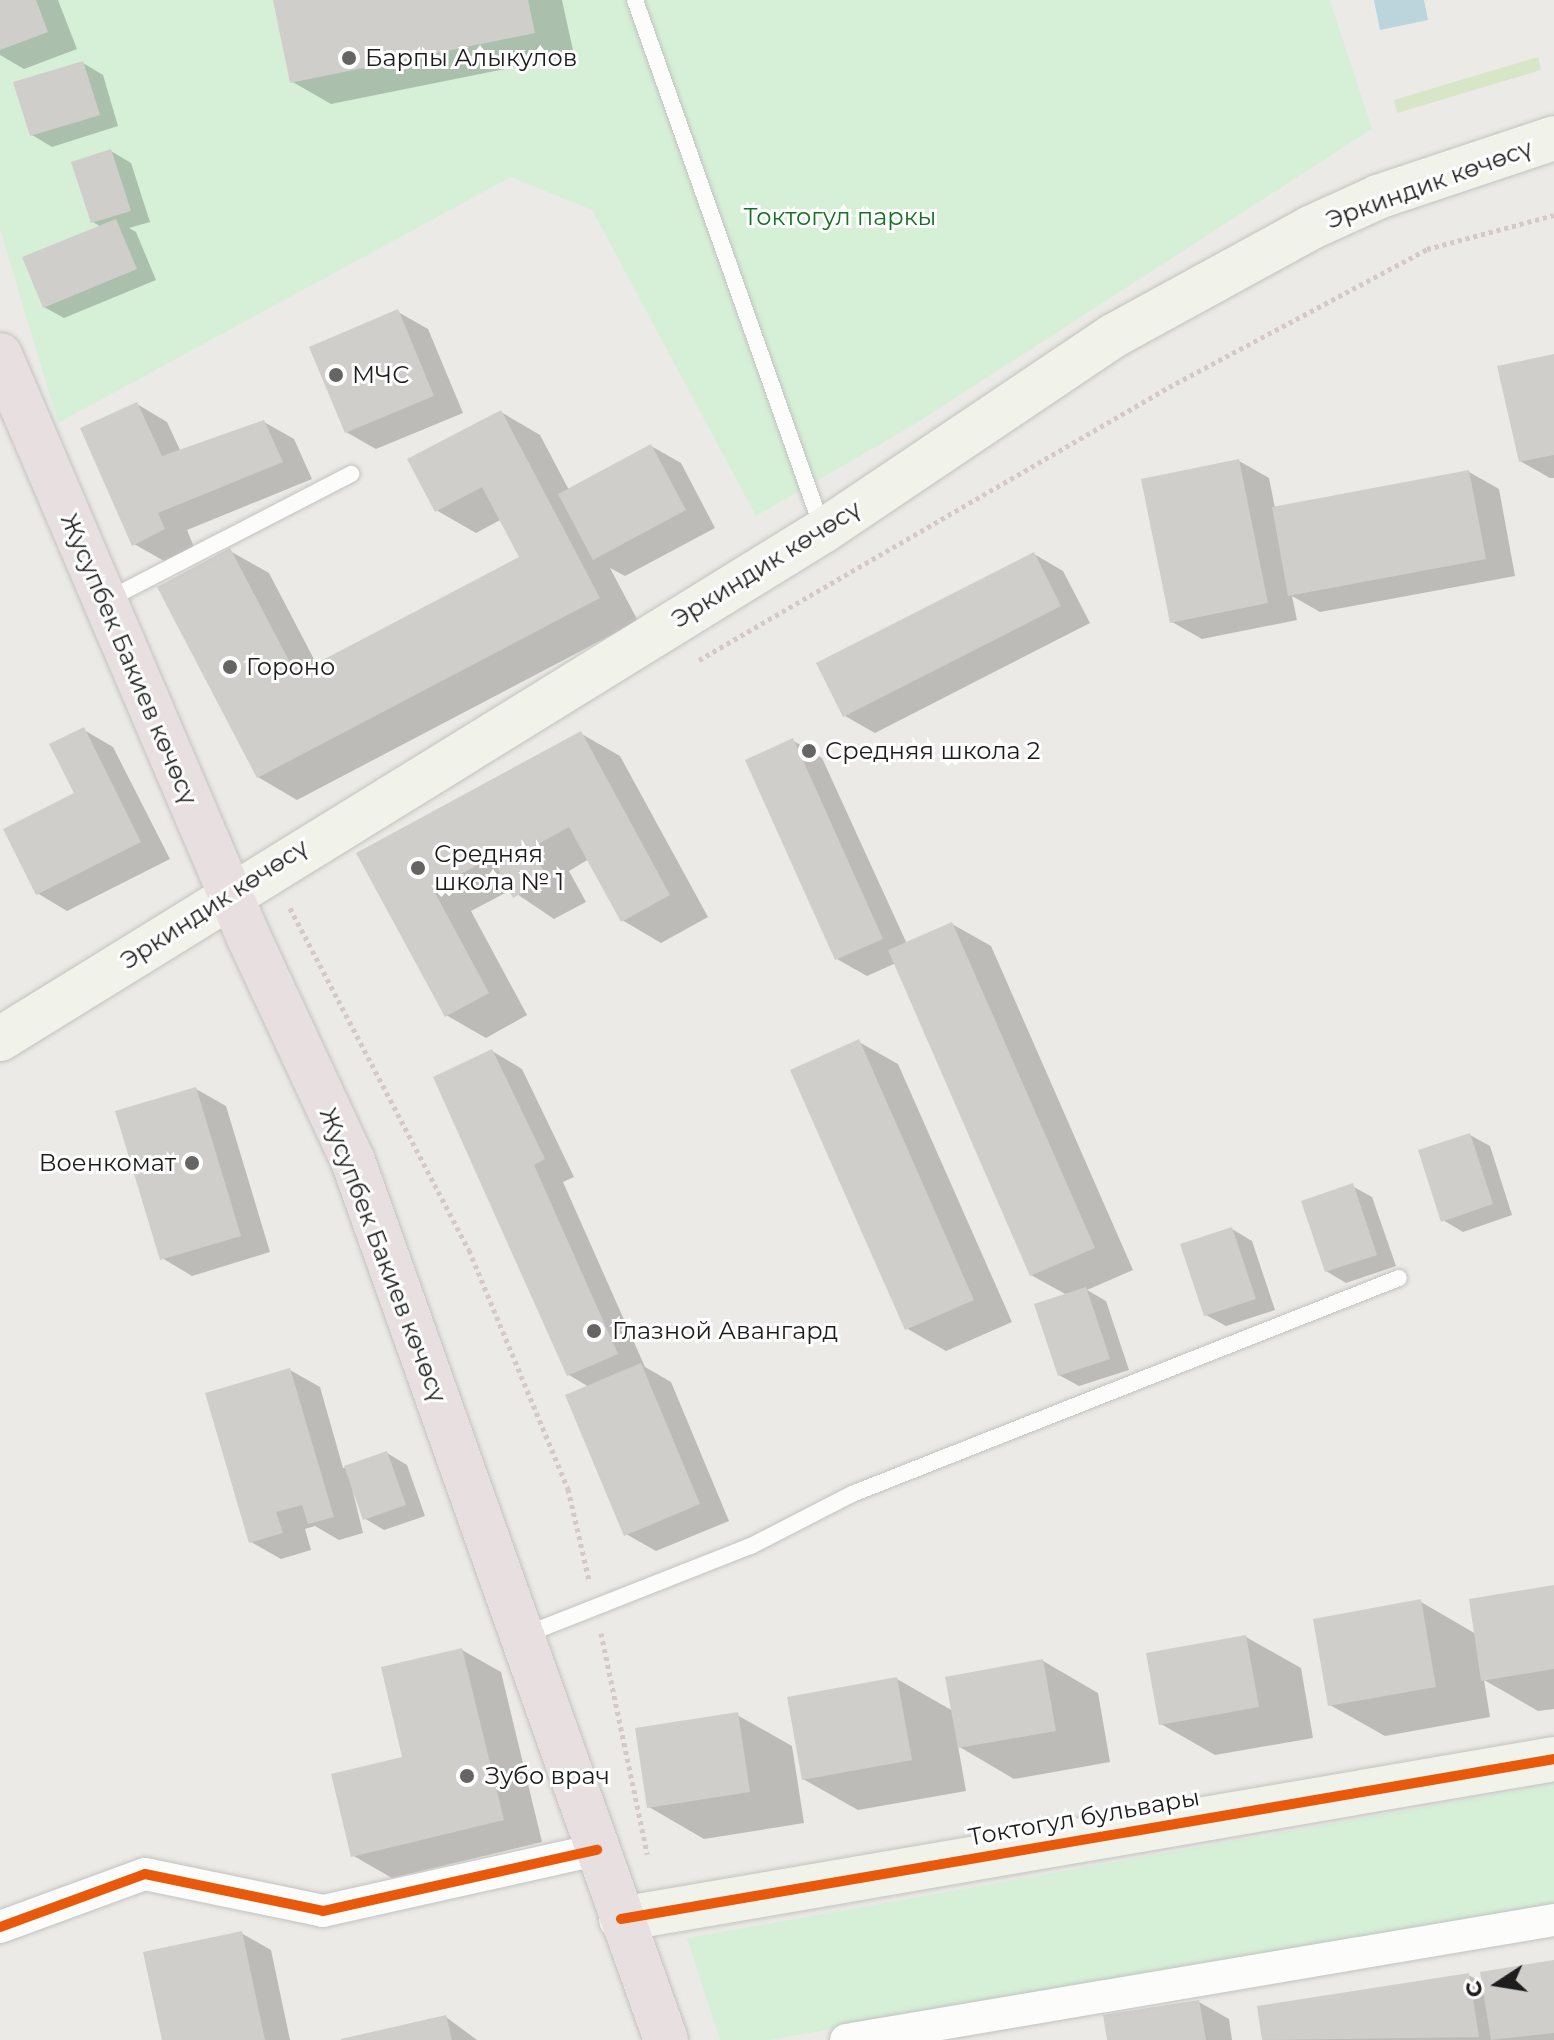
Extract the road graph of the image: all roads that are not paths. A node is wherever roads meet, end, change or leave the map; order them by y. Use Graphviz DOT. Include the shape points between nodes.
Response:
graph roads {
  1 [pos="635,0"];
  2 [pos="1554,138"];
  3 [pos="0,355"];
  4 [pos="351,474"];
  5 [pos="823,531"];
  6 [pos="103,602"];
  7 [pos="230,894"];
  8 [pos="0,1039"];
  9 [pos="1399,1278"];
  10 [pos="521,1636"];
  11 [pos="1554,1759"];
  12 [pos="597,1850"];
  13 [pos="621,1919"];
  14 [pos="1554,1920"];
  15 [pos="0,1927"];
  16 [pos="666,2040"];
  17 [pos="846,2040"];
  1 -- 5 [label="lane"];
  2 -- 5 [label="main road, Эркиндик көчөсү" via="1378,197 1310,228 1113,336"];
  3 -- 6 [label="highway, Жусупбек Бакиев көчөсү"];
  4 -- 6 [label="lane"];
  5 -- 7 [label="main road, Эркиндик көчөсү"];
  6 -- 7 [label="highway, Жусупбек Бакиев көчөсү"];
  7 -- 8 [label="main road, Эркиндик көчөсү"];
  7 -- 10 [label="highway, Жусупбек Бакиев көчөсү" via="353,1161"];
  9 -- 10 [label="lane" via="852,1494 751,1546"];
  10 -- 12 [label="highway, Жусупбек Бакиев көчөсү"];
  11 -- 13 [label="main road, Токтогул бульвары"];
  12 -- 13 [label="highway, Жусупбек Бакиев көчөсү"];
  12 -- 15 [label="street" via="323,1911 145,1874"];
  13 -- 16 [label="highway, Жусупбек Бакиев көчөсү"];
  14 -- 17 [label="street"];
}
